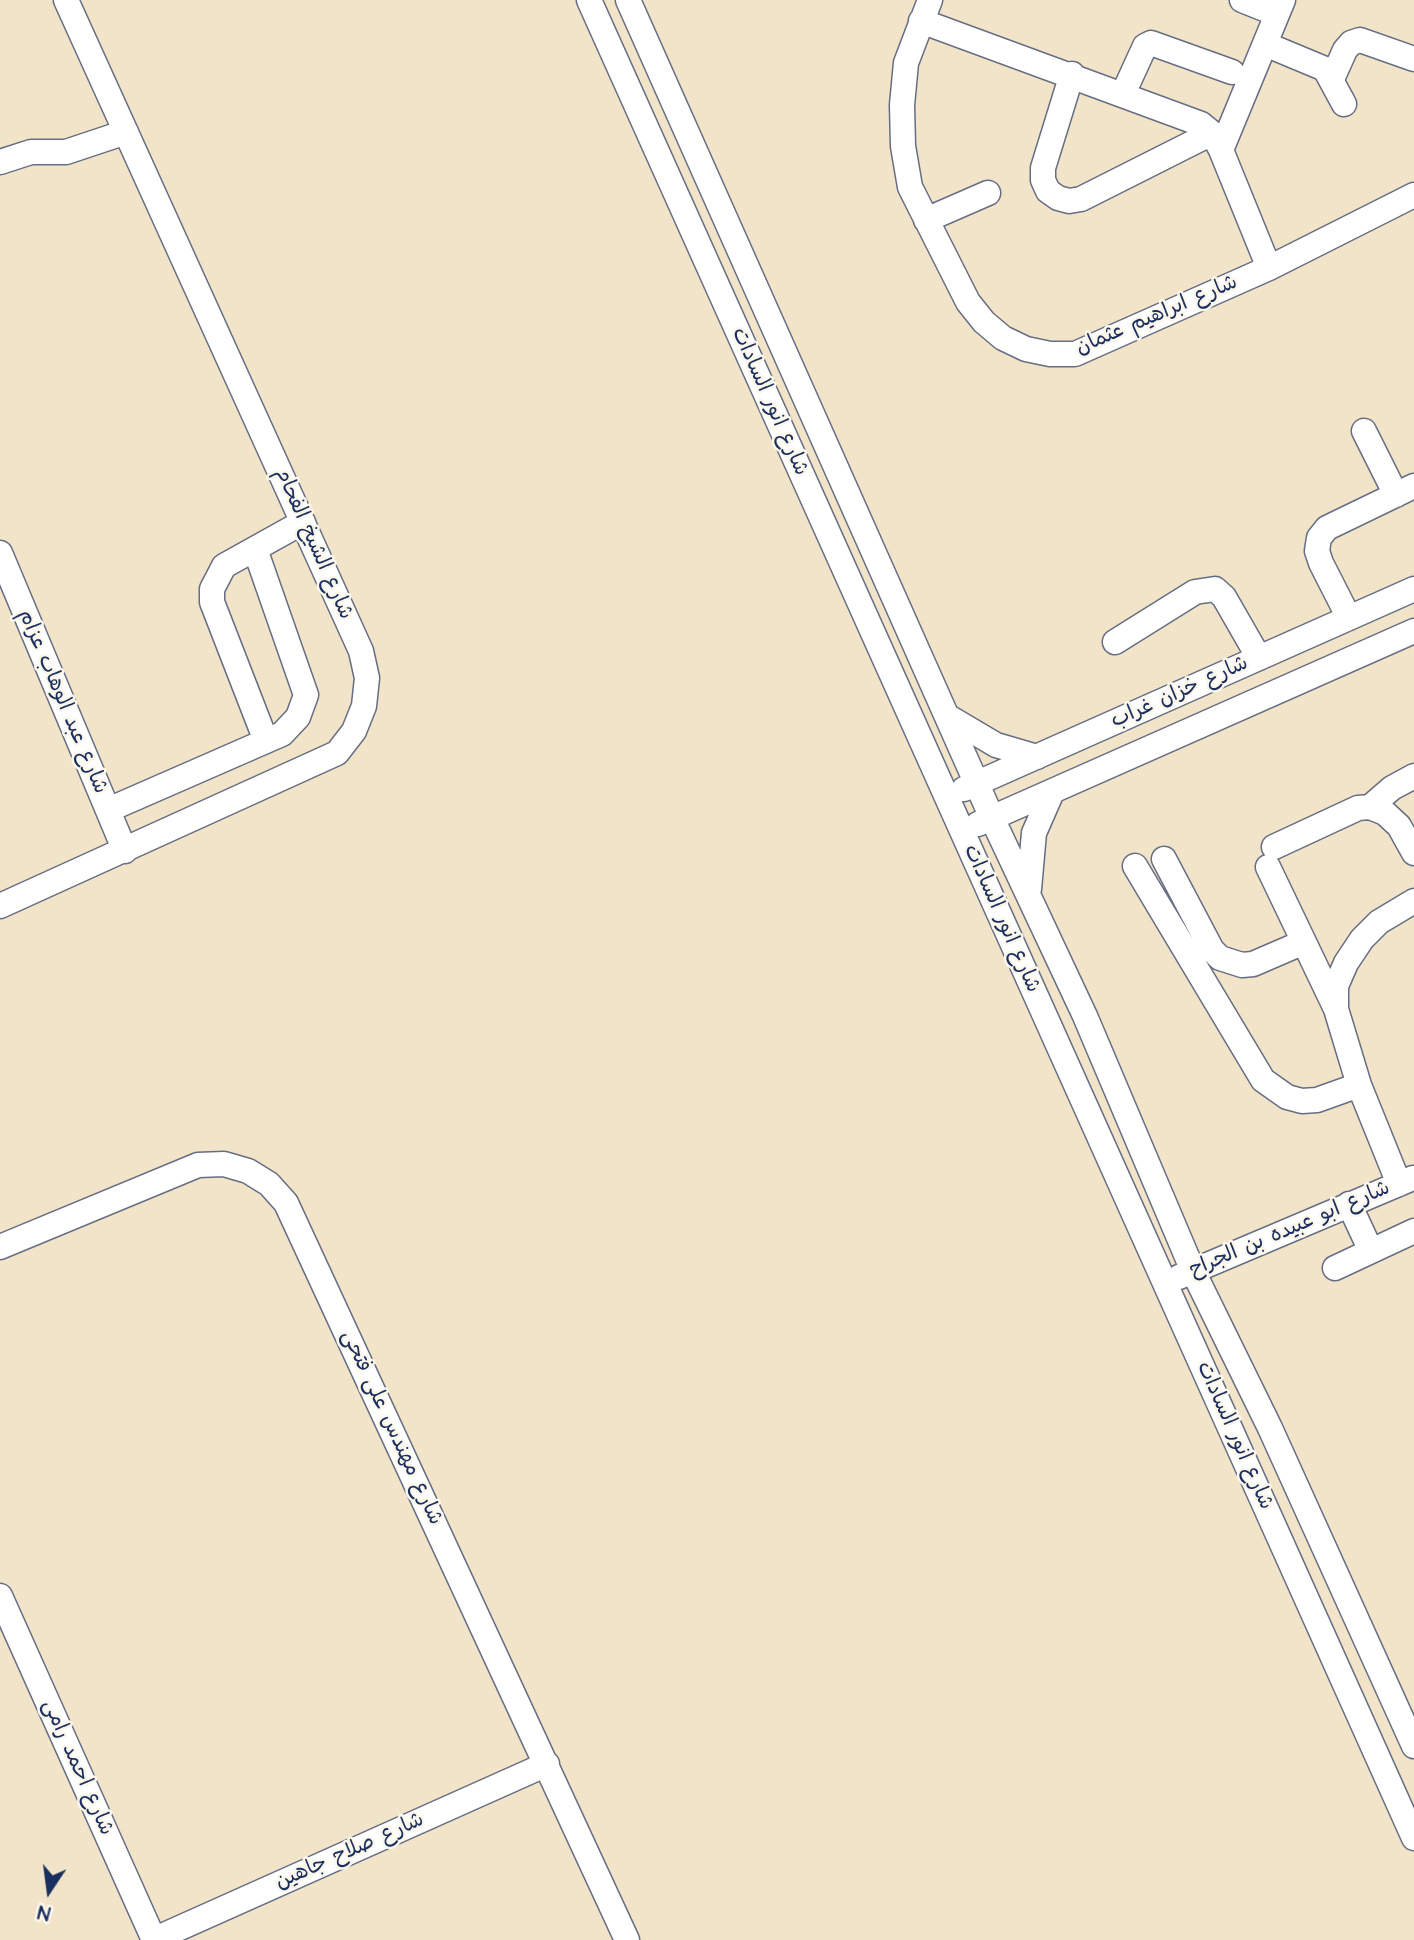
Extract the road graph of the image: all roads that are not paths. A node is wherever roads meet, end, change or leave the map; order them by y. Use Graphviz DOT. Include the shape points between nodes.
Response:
graph roads {
  1 [pos="66,0"];
  2 [pos="589,0"];
  3 [pos="628,0"];
  4 [pos="1242,0"];
  5 [pos="1280,7"];
  6 [pos="925,10"];
  7 [pos="1265,44"];
  8 [pos="1414,59"];
  9 [pos="1232,72"];
  10 [pos="1072,74"];
  11 [pos="1332,79"];
  12 [pos="1123,94"];
  13 [pos="1344,104"];
  14 [pos="126,132"];
  15 [pos="1217,141"];
  16 [pos="0,162"];
  17 [pos="988,193"];
  18 [pos="1414,195"];
  19 [pos="926,219"];
  20 [pos="1269,268"];
  21 [pos="1364,431"];
  22 [pos="1405,491"];
  23 [pos="303,522"];
  24 [pos="256,549"];
  25 [pos="0,553"];
  26 [pos="1414,589"];
  27 [pos="1349,618"];
  28 [pos="1414,631"];
  29 [pos="1115,642"];
  30 [pos="1259,658"];
  31 [pos="947,716"];
  32 [pos="266,741"];
  33 [pos="1037,757"];
  34 [pos="1414,776"];
  35 [pos="977,783"];
  36 [pos="1052,792"];
  37 [pos="947,798"];
  38 [pos="1370,807"];
  39 [pos="108,810"];
  40 [pos="992,818"];
  41 [pos="961,831"];
  42 [pos="125,851"];
  43 [pos="1414,853"];
  44 [pos="1164,859"];
  45 [pos="1135,866"];
  46 [pos="1028,896"];
  47 [pos="1414,901"];
  48 [pos="0,906"];
  49 [pos="1196,919"];
  50 [pos="1178,937"];
  51 [pos="1304,942"];
  52 [pos="1336,1009"];
  53 [pos="1359,1085"];
  54 [pos="1407,1180"];
  55 [pos="1349,1204"];
  56 [pos="1414,1231"];
  57 [pos="0,1247"];
  58 [pos="1371,1251"];
  59 [pos="1335,1268"];
  60 [pos="1193,1271"];
  61 [pos="1166,1283"];
  62 [pos="0,1597"];
  63 [pos="1414,1746"];
  64 [pos="547,1764"];
  65 [pos="1414,1838"];
  66 [pos="154,1940"];
  67 [pos="627,1940"];
  1 -- 14 [label="street, شارع الشيخ الفحام"];
  2 -- 37 [label="street, شارع انور السادات"];
  3 -- 31 [label="street, شارع انور السادات"];
  4 -- 5 [label="street"];
  5 -- 7 [label="street"];
  6 -- 10 [label="street"];
  6 -- 19 [label="street, شارع ابراهيم عثمان" via="906,63 902,132 910,187"];
  7 -- 11 [label="street" via="1319,64"];
  7 -- 15 [label="street"];
  8 -- 11 [label="street" via="1360,40 1345,50"];
  9 -- 12 [label="street" via="1151,43 1145,46"];
  10 -- 12 [label="street"];
  10 -- 15 [label="street" via="1043,168 1048,191 1058,198 1081,199"];
  11 -- 13 [label="street"];
  12 -- 15 [label="street" via="1187,118"];
  14 -- 16 [label="street" via="66,152 43,150"];
  14 -- 23 [label="street, شارع الشيخ الفحام"];
  15 -- 20 [label="street"];
  17 -- 19 [label="street"];
  18 -- 20 [label="street, شارع ابراهيم عثمان"];
  19 -- 20 [label="street, شارع ابراهيم عثمان" via="968,302 984,322 1014,343 1050,354 1075,354"];
  21 -- 22 [label="street"];
  22 -- 27 [label="street" via="1327,528 1319,538 1321,563"];
  23 -- 24 [label="street"];
  23 -- 42 [label="street, شارع الشيخ الفحام" via="361,651 367,678 364,706 354,731 337,753"];
  24 -- 32 [label="street" via="306,695 291,727"];
  24 -- 32 [label="street" via="224,566 212,589 212,602"];
  25 -- 39 [label="street, شارع عبد الوهاب عزام"];
  26 -- 27 [label="street, شارع خزان غراب"];
  27 -- 30 [label="street, شارع خزان غراب"];
  28 -- 36 [label="street, شارع خزان غراب"];
  29 -- 30 [label="street" via="1195,592 1215,589"];
  30 -- 33 [label="street, شارع خزان غراب"];
  31 -- 33 [label="street" via="996,745"];
  31 -- 35 [label="street, شارع انور السادات"];
  32 -- 39 [label="street"];
  33 -- 35 [label="street, شارع خزان غراب"];
  34 -- 38 [label="street"];
  35 -- 37 [label="street, شارع خزان غراب"];
  35 -- 40 [label="street, شارع انور السادات"];
  36 -- 40 [label="street, شارع خزان غراب"];
  36 -- 46 [label="street" via="1034,833"];
  37 -- 41 [label="street, شارع انور السادات"];
  38 -- 43 [label="street" via="1399,826"];
  38 -- 51 [label="street" via="1358,808 1271,857"];
  39 -- 42 [label="street, شارع عبد الوهاب عزام"];
  40 -- 41 [label="street, شارع خزان غراب"];
  40 -- 46 [label="street, شارع انور السادات"];
  41 -- 61 [label="street, شارع انور السادات"];
  42 -- 48 [label="street, شارع الشيخ الفحام"];
  44 -- 49 [label="street"];
  45 -- 50 [label="street"];
  46 -- 60 [label="street, شارع انور السادات" via="1091,1029"];
  47 -- 52 [label="street" via="1379,922 1362,939 1336,986"];
  49 -- 50 [label="street"];
  49 -- 51 [label="street" via="1212,950 1230,963 1253,964"];
  50 -- 53 [label="street" via="1263,1080 1274,1090 1309,1100"];
  51 -- 52 [label="street"];
  52 -- 53 [label="street"];
  53 -- 54 [label="street"];
  54 -- 55 [label="street, شارع ابو عبيده بن الجراح"];
  55 -- 58 [label="street"];
  55 -- 60 [label="street, شارع ابو عبيده بن الجراح"];
  56 -- 58 [label="street"];
  57 -- 64 [label="street, شارع مهندس على فتحى" via="198,1165 223,1164 270,1184 286,1203"];
  58 -- 59 [label="street"];
  60 -- 61 [label="street, شارع ابو عبيده بن الجراح"];
  60 -- 63 [label="street, شارع انور السادات" via="1270,1428"];
  61 -- 65 [label="street, شارع انور السادات"];
  62 -- 66 [label="street, شارع احمد رامى"];
  64 -- 66 [label="street, شارع صلاح جاهين"];
  64 -- 67 [label="street, شارع مهندس على فتحى"];
}
